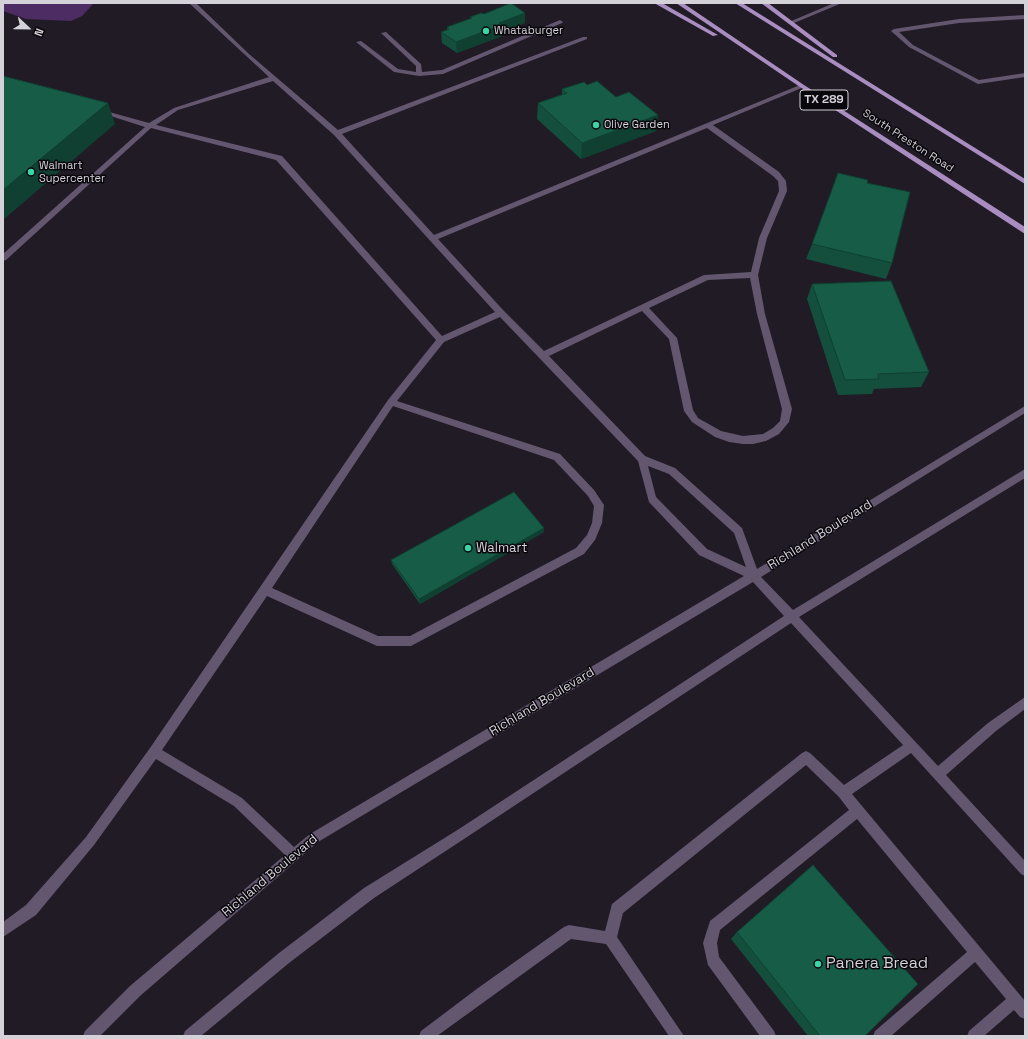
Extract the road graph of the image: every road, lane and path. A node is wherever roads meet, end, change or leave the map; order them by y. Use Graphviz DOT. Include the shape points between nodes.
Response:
graph roads {
  1 [pos="192,3"];
  2 [pos="657,3"];
  3 [pos="679,3"];
  4 [pos="738,3"];
  5 [pos="764,3"];
  6 [pos="839,3"];
  7 [pos="1025,17"];
  8 [pos="560,22"];
  9 [pos="792,22"];
  10 [pos="384,33"];
  11 [pos="585,38"];
  12 [pos="359,42"];
  13 [pos="770,64"];
  14 [pos="419,74"];
  15 [pos="1025,75"];
  16 [pos="274,78"];
  17 [pos="802,86"];
  18 [pos="874,86"];
  19 [pos="91,109"];
  20 [pos="708,124"];
  21 [pos="150,126"];
  22 [pos="337,133"];
  23 [pos="1025,182"];
  24 [pos="1025,231"];
  25 [pos="433,238"];
  26 [pos="3,258"];
  27 [pos="754,275"];
  28 [pos="643,308"];
  29 [pos="501,313"];
  30 [pos="441,340"];
  31 [pos="543,355"];
  32 [pos="391,402"];
  33 [pos="1025,409"];
  34 [pos="642,459"];
  35 [pos="1025,473"];
  36 [pos="754,576"];
  37 [pos="265,590"];
  38 [pos="792,616"];
  39 [pos="1025,702"];
  40 [pos="912,746"];
  41 [pos="154,752"];
  42 [pos="938,774"];
  43 [pos="843,794"];
  44 [pos="858,811"];
  45 [pos="294,856"];
  46 [pos="1025,870"];
  47 [pos="3,930"];
  48 [pos="610,938"];
  49 [pos="976,952"];
  50 [pos="1015,1000"];
  51 [pos="1025,1012"];
  52 [pos="90,1036"];
  53 [pos="190,1036"];
  54 [pos="426,1036"];
  55 [pos="677,1036"];
  56 [pos="769,1036"];
  57 [pos="880,1036"];
  58 [pos="974,1036"];
  1 -- 16 [label="street"];
  2 -- 13 [label="main road"];
  3 -- 13 [label="main road, South Preston Road / TX 289"];
  4 -- 18 [label="main road, TX 289"];
  5 -- 9 [label="main road"];
  6 -- 9 [label="street"];
  7 -- 15 [label="street" via="959,21 894,30 911,46 978,82"];
  8 -- 14 [label="street" via="443,72"];
  9 -- 18 [label="main road"];
  10 -- 14 [label="street" via="419,65"];
  11 -- 22 [label="street"];
  12 -- 14 [label="street" via="396,71"];
  13 -- 17 [label="main road, South Preston Road / TX 289"];
  16 -- 21 [label="street" via="176,109"];
  16 -- 22 [label="street"];
  17 -- 20 [label="street"];
  17 -- 24 [label="main road, South Preston Road / TX 289"];
  18 -- 23 [label="main road, TX 289"];
  19 -- 21 [label="street"];
  20 -- 25 [label="street"];
  20 -- 27 [label="street" via="782,181 783,191 763,238"];
  21 -- 26 [label="street"];
  21 -- 30 [label="street" via="279,158"];
  22 -- 25 [label="street"];
  25 -- 29 [label="street"];
  27 -- 28 [label="street" via="707,277"];
  27 -- 28 [label="street" via="761,314 787,409 784,422 766,437 753,440 729,438 705,428 695,420 689,411 673,338"];
  28 -- 31 [label="street"];
  29 -- 30 [label="street"];
  29 -- 31 [label="street"];
  30 -- 32 [label="street"];
  31 -- 34 [label="street"];
  32 -- 37 [label="street"];
  32 -- 37 [label="street" via="557,457 591,493 598,505 597,523 591,537 580,551 411,641 377,641"];
  33 -- 36 [label="street, Richland Boulevard"];
  34 -- 36 [label="street" via="672,471 738,531"];
  34 -- 36 [label="street" via="652,499 703,552"];
  35 -- 38 [label="street"];
  36 -- 38 [label="street"];
  36 -- 45 [label="street, Richland Boulevard" via="314,838"];
  37 -- 41 [label="street"];
  38 -- 40 [label="street"];
  38 -- 53 [label="street" via="369,893 284,958"];
  39 -- 42 [label="street"];
  40 -- 42 [label="street"];
  40 -- 43 [label="street"];
  41 -- 45 [label="street" via="238,802"];
  41 -- 47 [label="street" via="90,841 32,910"];
  42 -- 46 [label="street"];
  43 -- 44 [label="street"];
  43 -- 48 [label="street" via="806,757 617,909"];
  44 -- 49 [label="street"];
  44 -- 56 [label="street" via="715,926 710,943 713,960"];
  45 -- 52 [label="street, Richland Boulevard" via="135,991"];
  48 -- 54 [label="street" via="569,932"];
  48 -- 55 [label="street"];
  49 -- 50 [label="street"];
  49 -- 57 [label="street"];
  50 -- 51 [label="street"];
  50 -- 58 [label="street"];
}
